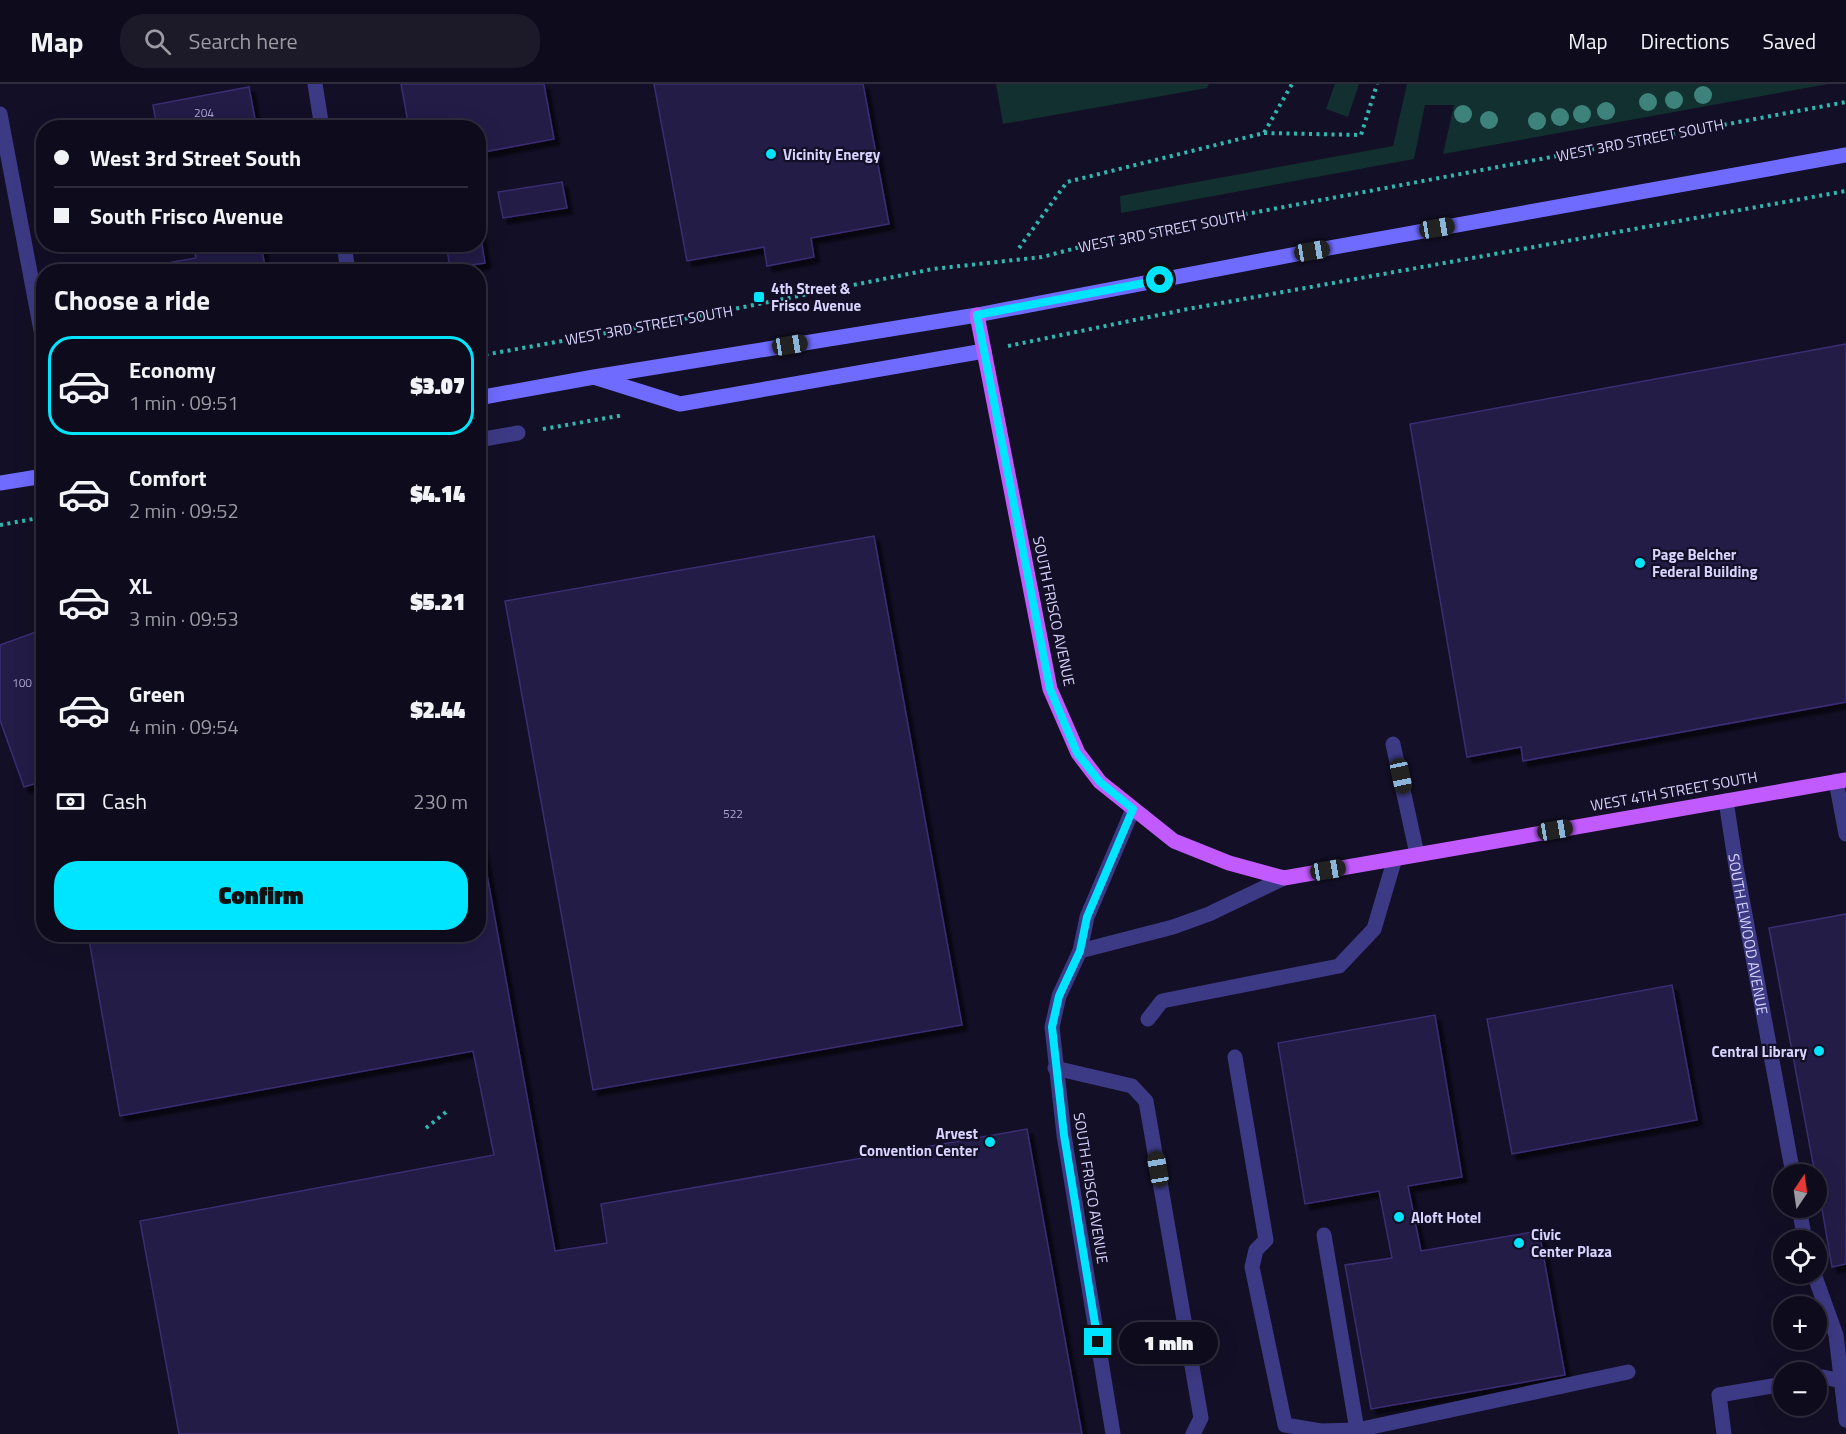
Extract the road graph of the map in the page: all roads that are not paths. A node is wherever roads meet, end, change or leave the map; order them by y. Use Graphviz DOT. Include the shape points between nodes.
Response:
graph roads {
  1 [pos="315,84"];
  2 [pos="0,114"];
  3 [pos="321,120"];
  4 [pos="1846,155"];
  5 [pos="36,304"];
  6 [pos="977,315"];
  7 [pos="984,351"];
  8 [pos="594,377"];
  9 [pos="486,397"];
  10 [pos="518,433"];
  11 [pos="486,439"];
  12 [pos="36,477"];
  13 [pos="0,483"];
  14 [pos="1393,744"];
  15 [pos="1841,781"];
  16 [pos="1726,801"];
  17 [pos="1133,809"];
  18 [pos="1846,834"];
  19 [pos="1417,854"];
  20 [pos="1395,858"];
  21 [pos="1284,878"];
  22 [pos="1080,951"];
  23 [pos="1148,1019"];
  24 [pos="1235,1057"];
  25 [pos="1055,1068"];
  26 [pos="1790,1164"];
  27 [pos="1324,1235"];
  28 [pos="1818,1284"];
  29 [pos="1628,1372"];
  30 [pos="1827,1378"];
  31 [pos="1846,1382"];
  32 [pos="1773,1386"];
  33 [pos="1846,1420"];
  34 [pos="1357,1430"];
  35 [pos="1113,1434"];
  36 [pos="1193,1434"];
  37 [pos="1724,1434"];
  1 -- 3 [label="street"];
  2 -- 5 [label="street"];
  4 -- 6 [label="main road"];
  6 -- 7 [label="main road, SOUTH FRISCO AVENUE"];
  6 -- 8 [label="main road"];
  7 -- 8 [label="main road" via="680,404"];
  7 -- 17 [label="main road, SOUTH FRISCO AVENUE" via="1050,689 1077,753 1100,782"];
  8 -- 9 [label="main road"];
  10 -- 11 [label="street"];
  12 -- 13 [label="main road"];
  14 -- 19 [label="street"];
  15 -- 16 [label="main road, WEST 4TH STREET SOUTH"];
  15 -- 18 [label="street"];
  16 -- 19 [label="main road, WEST 4TH STREET SOUTH"];
  16 -- 26 [label="street, SOUTH ELWOOD AVENUE"];
  17 -- 21 [label="main road, WEST 4TH STREET SOUTH" via="1174,841 1229,863"];
  17 -- 22 [label="street, SOUTH FRISCO AVENUE" via="1087,917"];
  19 -- 20 [label="main road, WEST 4TH STREET SOUTH"];
  20 -- 21 [label="main road, WEST 4TH STREET SOUTH"];
  20 -- 23 [label="street" via="1374,929 1339,966 1162,1001"];
  21 -- 22 [label="street" via="1173,927"];
  22 -- 25 [label="street, SOUTH FRISCO AVENUE" via="1059,996 1052,1027"];
  24 -- 34 [label="street" via="1266,1240 1256,1250 1252,1267 1285,1425 1321,1431"];
  25 -- 35 [label="street, SOUTH FRISCO AVENUE"];
  25 -- 36 [label="street" via="1132,1086 1146,1101 1201,1418"];
  27 -- 34 [label="street"];
  28 -- 33 [label="street" via="1836,1335"];
  29 -- 34 [label="street"];
  30 -- 31 [label="street, bridge"];
  32 -- 37 [label="street" via="1719,1395"];
}
